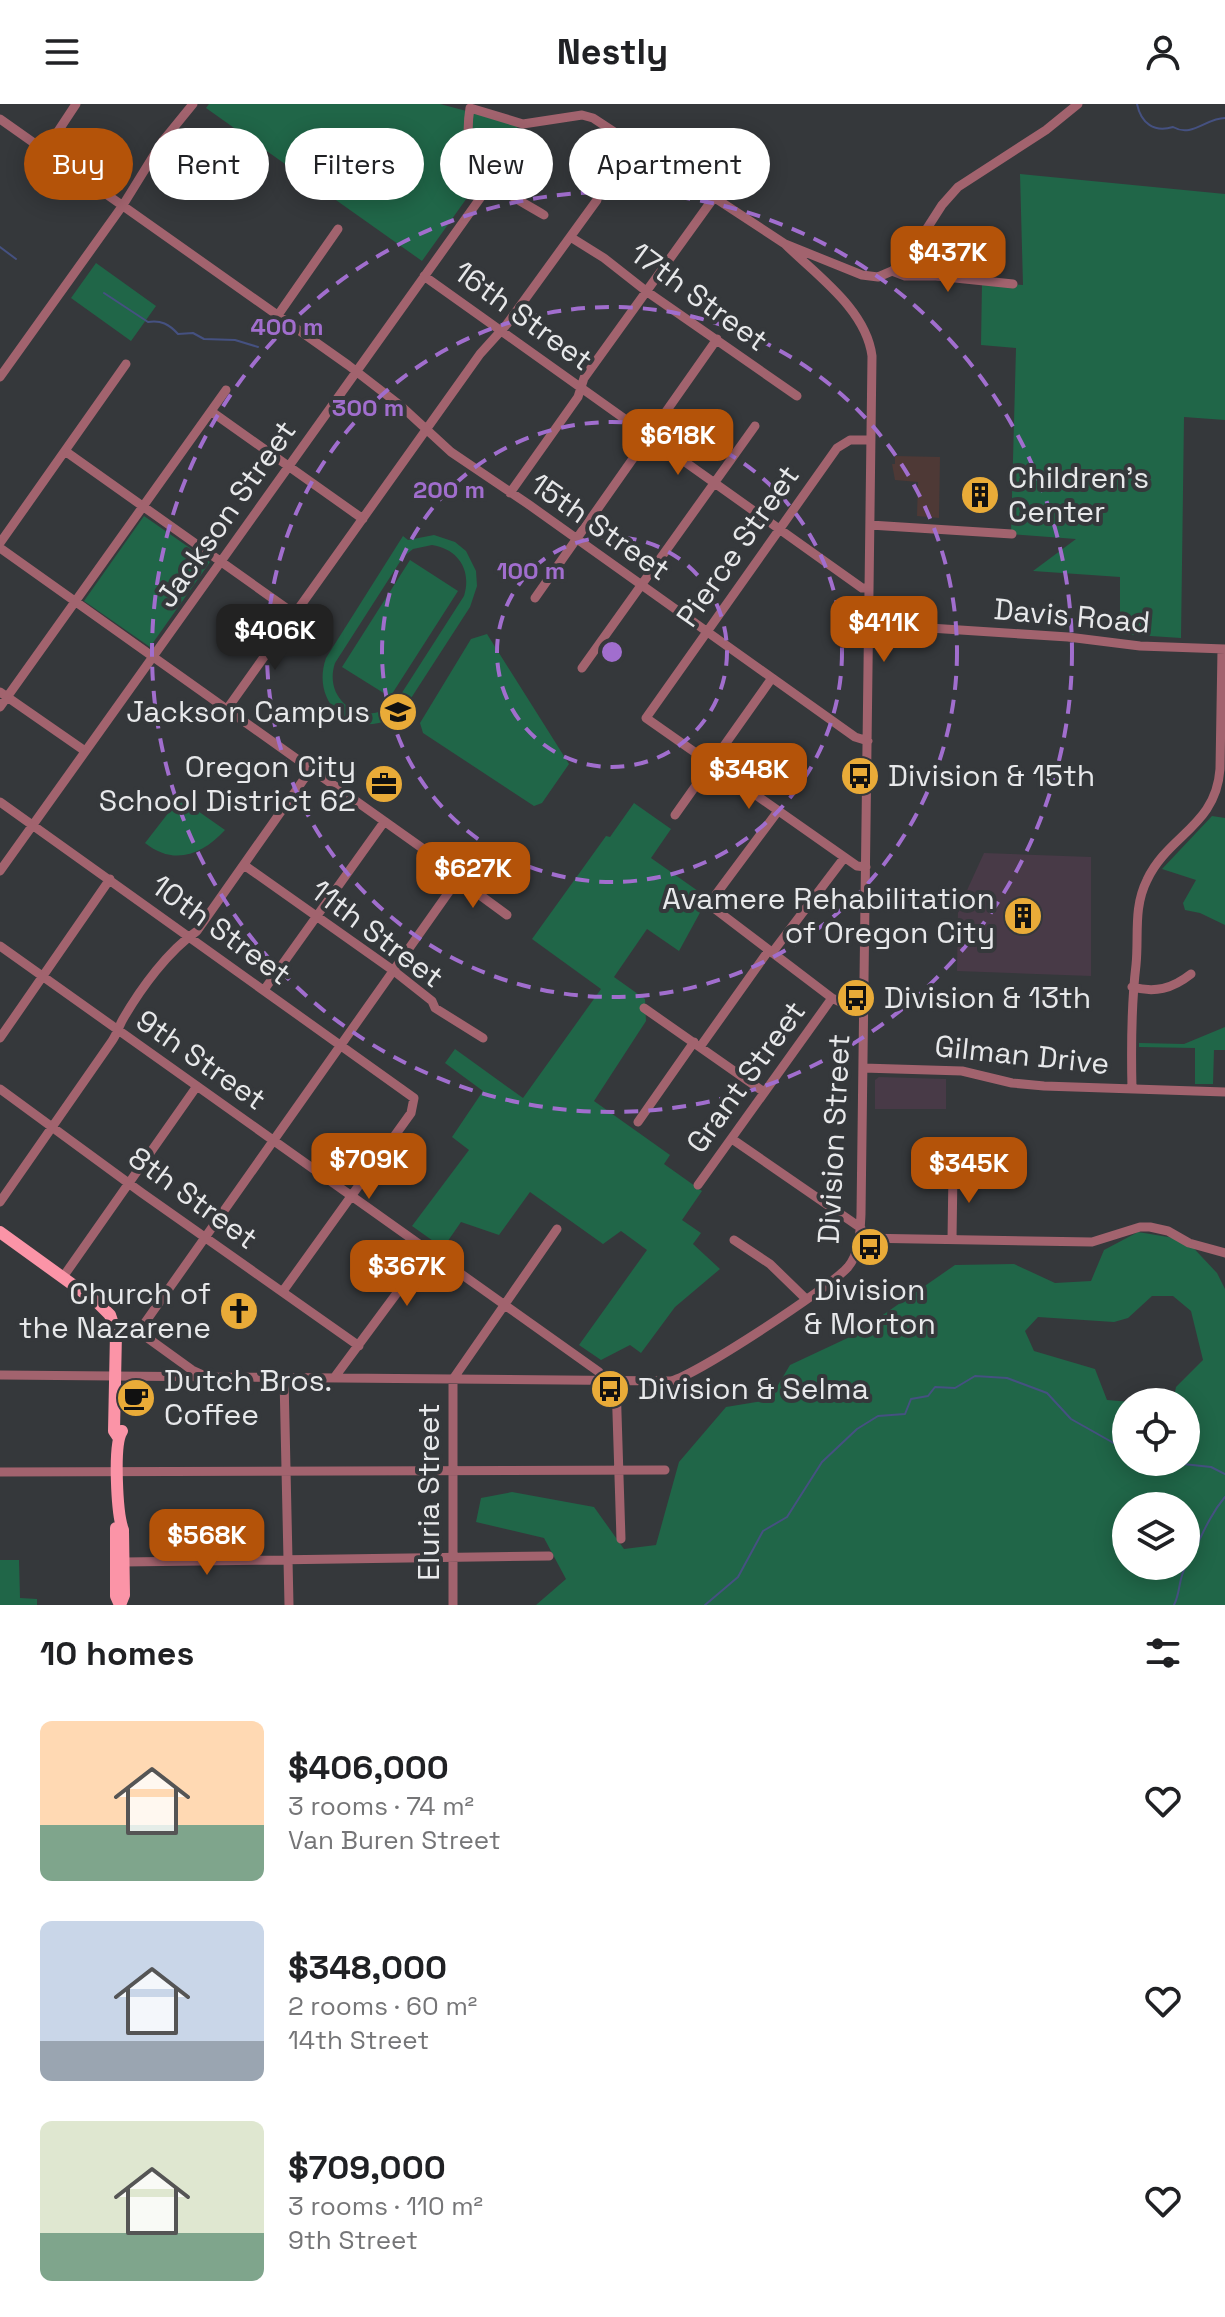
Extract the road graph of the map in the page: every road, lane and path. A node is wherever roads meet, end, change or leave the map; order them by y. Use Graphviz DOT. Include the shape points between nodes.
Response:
graph roads {
  1 [pos="76,104"];
  2 [pos="193,104"];
  3 [pos="1078,104"];
  4 [pos="0,119"];
  5 [pos="60,128"];
  6 [pos="469,128"];
  7 [pos="608,128"];
  8 [pos="24,136"];
  9 [pos="116,200"];
  10 [pos="479,200"];
  11 [pos="519,200"];
  12 [pos="597,200"];
  13 [pos="712,200"];
  14 [pos="721,200"];
  15 [pos="123,205"];
  16 [pos="544,215"];
  17 [pos="338,229"];
  18 [pos="572,238"];
  19 [pos="785,244"];
  20 [pos="825,260"];
  21 [pos="892,271"];
  22 [pos="817,273"];
  23 [pos="424,276"];
  24 [pos="1013,284"];
  25 [pos="646,291"];
  26 [pos="278,315"];
  27 [pos="501,331"];
  28 [pos="717,339"];
  29 [pos="126,364"];
  30 [pos="357,371"];
  31 [pos="0,377"];
  32 [pos="581,388"];
  33 [pos="226,390"];
  34 [pos="797,396"];
  35 [pos="212,412"];
  36 [pos="755,426"];
  37 [pos="426,429"];
  38 [pos="647,435"];
  39 [pos="870,440"];
  40 [pos="65,451"];
  41 [pos="289,466"];
  42 [pos="714,483"];
  43 [pos="510,493"];
  44 [pos="143,506"];
  45 [pos="363,519"];
  46 [pos="870,525"];
  47 [pos="779,528"];
  48 [pos="1012,534"];
  49 [pos="576,539"];
  50 [pos="0,546"];
  51 [pos="221,562"];
  52 [pos="640,584"];
  53 [pos="868,588"];
  54 [pos="535,598"];
  55 [pos="75,601"];
  56 [pos="296,615"];
  57 [pos="868,624"];
  58 [pos="707,632"];
  59 [pos="1224,649"];
  60 [pos="154,657"];
  61 [pos="582,668"];
  62 [pos="772,678"];
  63 [pos="4,694"];
  64 [pos="0,707"];
  65 [pos="227,709"];
  66 [pos="1223,712"];
  67 [pos="868,741"];
  68 [pos="85,751"];
  69 [pos="711,763"];
  70 [pos="311,769"];
  71 [pos="1222,782"];
  72 [pos="0,802"];
  73 [pos="778,811"];
  74 [pos="675,815"];
  75 [pos="384,822"];
  76 [pos="33,825"];
  77 [pos="844,858"];
  78 [pos="244,865"];
  79 [pos="866,867"];
  80 [pos="0,871"];
  81 [pos="110,879"];
  82 [pos="458,879"];
  83 [pos="507,915"];
  84 [pos="316,918"];
  85 [pos="189,936"];
  86 [pos="0,946"];
  87 [pos="770,951"];
  88 [pos="394,971"];
  89 [pos="1191,974"];
  90 [pos="43,977"];
  91 [pos="1132,987"];
  92 [pos="264,990"];
  93 [pos="832,998"];
  94 [pos="644,1008"];
  95 [pos="863,1010"];
  96 [pos="119,1031"];
  97 [pos="0,1038"];
  98 [pos="483,1038"];
  99 [pos="697,1044"];
  100 [pos="341,1045"];
  101 [pos="863,1068"];
  102 [pos="197,1086"];
  103 [pos="0,1089"];
  104 [pos="1132,1089"];
  105 [pos="764,1092"];
  106 [pos="1225,1092"];
  107 [pos="638,1122"];
  108 [pos="53,1126"];
  109 [pos="732,1139"];
  110 [pos="274,1141"];
  111 [pos="1017,1169"];
  112 [pos="128,1181"];
  113 [pos="698,1185"];
  114 [pos="352,1196"];
  115 [pos="0,1202"];
  116 [pos="557,1229"];
  117 [pos="0,1232"];
  118 [pos="860,1233"];
  119 [pos="206,1237"];
  120 [pos="952,1239"];
  121 [pos="734,1240"];
  122 [pos="428,1251"];
  123 [pos="1225,1253"];
  124 [pos="63,1277"];
  125 [pos="283,1291"];
  126 [pos="806,1299"];
  127 [pos="505,1304"];
  128 [pos="138,1331"];
  129 [pos="117,1338"];
  130 [pos="359,1346"];
  131 [pos="0,1375"];
  132 [pos="117,1376"];
  133 [pos="210,1377"];
  134 [pos="284,1378"];
  135 [pos="334,1378"];
  136 [pos="453,1379"];
  137 [pos="611,1382"];
  138 [pos="454,1470"];
  139 [pos="619,1470"];
  140 [pos="665,1470"];
  141 [pos="0,1472"];
  142 [pos="286,1472"];
  143 [pos="118,1473"];
  144 [pos="119,1521"];
  145 [pos="621,1539"];
  146 [pos="549,1556"];
  147 [pos="454,1557"];
  148 [pos="288,1559"];
  149 [pos="124,1562"];
  150 [pos="120,1605"];
  151 [pos="289,1605"];
  152 [pos="453,1605"];
  1 -- 5 [label="street"];
  2 -- 15 [label="street"];
  3 -- 21 [label="street" via="958,187 908,258"];
  4 -- 8 [label="street, 15th Street"];
  6 -- 7 [label="street" via="470,108 527,125 582,115"];
  9 -- 15 [label="street, 15th Street"];
  10 -- 23 [label="street, Jackson Street"];
  11 -- 16 [label="street"];
  12 -- 18 [label="street"];
  13 -- 25 [label="street"];
  14 -- 19 [label="street"];
  15 -- 26 [label="street, 15th Street"];
  15 -- 31 [label="street"];
  17 -- 26 [label="street"];
  18 -- 25 [label="street, 17th Street"];
  18 -- 27 [label="street"];
  19 -- 20 [label="street"];
  19 -- 22 [label="street"];
  20 -- 21 [label="street" via="870,277"];
  20 -- 22 [label="street"];
  21 -- 24 [label="street"];
  22 -- 39 [label="street, Division Street" via="867,336 872,356"];
  23 -- 27 [label="street, 16th Street"];
  23 -- 30 [label="street, Jackson Street"];
  25 -- 28 [label="street, 17th Street"];
  25 -- 32 [label="street"];
  26 -- 30 [label="street, 15th Street"];
  27 -- 32 [label="street, 16th Street"];
  27 -- 37 [label="street"];
  28 -- 34 [label="street, 17th Street"];
  28 -- 38 [label="street"];
  29 -- 40 [label="street"];
  30 -- 37 [label="street, 15th Street"];
  30 -- 41 [label="street, Jackson Street"];
  32 -- 38 [label="street, 16th Street"];
  32 -- 43 [label="street"];
  33 -- 35 [label="street"];
  35 -- 41 [label="street"];
  35 -- 44 [label="street"];
  36 -- 42 [label="street"];
  37 -- 43 [label="street, 15th Street"];
  37 -- 45 [label="street"];
  38 -- 42 [label="street, 16th Street"];
  38 -- 49 [label="street"];
  39 -- 46 [label="street, Division Street"];
  39 -- 47 [label="street, Pierce Street" via="842,443"];
  40 -- 44 [label="street"];
  40 -- 50 [label="street"];
  41 -- 45 [label="street"];
  41 -- 51 [label="street, Jackson Street"];
  42 -- 47 [label="street, 16th Street"];
  42 -- 52 [label="street"];
  43 -- 49 [label="street, 15th Street"];
  44 -- 51 [label="street"];
  44 -- 55 [label="street"];
  45 -- 56 [label="street"];
  46 -- 48 [label="street"];
  46 -- 53 [label="street, Division Street"];
  47 -- 53 [label="street, 16th Street"];
  47 -- 58 [label="street, Pierce Street"];
  49 -- 52 [label="street, 15th Street"];
  49 -- 54 [label="street"];
  50 -- 55 [label="street"];
  51 -- 56 [label="street"];
  51 -- 60 [label="street, Jackson Street"];
  52 -- 58 [label="street, 15th Street"];
  52 -- 61 [label="street"];
  53 -- 57 [label="street, Division Street"];
  55 -- 60 [label="street"];
  55 -- 63 [label="street"];
  56 -- 65 [label="street"];
  57 -- 59 [label="street, Davis Road"];
  57 -- 67 [label="street, Division Street"];
  58 -- 62 [label="street, 15th Street"];
  58 -- 69 [label="street, Pierce Street" via="646,718"];
  59 -- 66 [label="street"];
  60 -- 65 [label="street"];
  60 -- 68 [label="street, Jackson Street"];
  62 -- 67 [label="street, 15th Street"];
  62 -- 69 [label="street"];
  63 -- 64 [label="street"];
  63 -- 68 [label="street"];
  65 -- 70 [label="street"];
  66 -- 71 [label="street"];
  67 -- 79 [label="street, Division Street"];
  68 -- 76 [label="street, Jackson Street"];
  69 -- 73 [label="street"];
  69 -- 74 [label="street"];
  70 -- 75 [label="street"];
  70 -- 78 [label="street"];
  71 -- 91 [label="street" via="1203,817 1172,846 1144,887"];
  72 -- 76 [label="street, 10th Street"];
  73 -- 77 [label="street"];
  73 -- 87 [label="street" via="713,904"];
  75 -- 82 [label="street" via="453,870"];
  75 -- 84 [label="street"];
  76 -- 80 [label="street, Jackson Street"];
  76 -- 81 [label="street, 10th Street"];
  77 -- 79 [label="street"];
  77 -- 87 [label="street"];
  78 -- 84 [label="street, 11th Street"];
  78 -- 85 [label="street"];
  79 -- 95 [label="street, Division Street"];
  81 -- 85 [label="street, 10th Street"];
  81 -- 90 [label="street"];
  82 -- 83 [label="street"];
  82 -- 88 [label="street"];
  84 -- 88 [label="street, 11th Street"];
  84 -- 92 [label="street"];
  85 -- 92 [label="street, 10th Street"];
  85 -- 96 [label="street"];
  86 -- 90 [label="street, 9th Street"];
  87 -- 93 [label="street"];
  87 -- 99 [label="street"];
  88 -- 98 [label="street, 11th Street" via="435,1008"];
  88 -- 100 [label="street"];
  89 -- 91 [label="street" via="1161,990"];
  90 -- 96 [label="street, 9th Street"];
  90 -- 97 [label="street"];
  91 -- 104 [label="street"];
  92 -- 100 [label="street, 10th Street"];
  93 -- 95 [label="street"];
  93 -- 105 [label="street, Grant Street"];
  94 -- 99 [label="street"];
  95 -- 101 [label="street, Division Street"];
  96 -- 102 [label="street, 9th Street"];
  96 -- 108 [label="street"];
  99 -- 105 [label="street"];
  99 -- 107 [label="street"];
  100 -- 110 [label="street"];
  100 -- 114 [label="street, 10th Street" via="414,1098 411,1113"];
  101 -- 104 [label="street, Gilman Drive" via="962,1071 1029,1085"];
  101 -- 118 [label="street, Division Street"];
  102 -- 110 [label="street, 9th Street"];
  102 -- 112 [label="street"];
  103 -- 108 [label="street, 8th Street"];
  104 -- 106 [label="street, Gilman Drive"];
  105 -- 109 [label="street, Grant Street"];
  108 -- 112 [label="street, 8th Street"];
  108 -- 115 [label="street"];
  109 -- 113 [label="street, Grant Street"];
  109 -- 118 [label="street"];
  110 -- 114 [label="street, 9th Street"];
  110 -- 119 [label="street"];
  111 -- 120 [label="street" via="953,1171"];
  112 -- 119 [label="street, 8th Street"];
  112 -- 124 [label="street"];
  114 -- 122 [label="street, 9th Street"];
  114 -- 125 [label="street"];
  116 -- 127 [label="street"];
  117 -- 124 [label="main road"];
  118 -- 120 [label="street"];
  118 -- 126 [label="street, Division Street" via="846,1270"];
  119 -- 125 [label="street, 8th Street"];
  119 -- 128 [label="street"];
  120 -- 123 [label="street" via="1092,1242 1150,1227"];
  121 -- 126 [label="street" via="770,1264"];
  122 -- 127 [label="street, 9th Street"];
  122 -- 130 [label="street"];
  124 -- 129 [label="main road" via="106,1309"];
  125 -- 130 [label="street, 8th Street"];
  126 -- 137 [label="street, Division Street" via="683,1377"];
  127 -- 136 [label="street"];
  127 -- 137 [label="street, 9th Street"];
  128 -- 129 [label="street"];
  128 -- 133 [label="street"];
  129 -- 132 [label="main road"];
  130 -- 135 [label="street"];
  131 -- 132 [label="street, Division Street"];
  132 -- 133 [label="street, Division Street"];
  132 -- 143 [label="main road" via="122,1424"];
  133 -- 134 [label="street, Division Street"];
  134 -- 135 [label="street, Division Street"];
  134 -- 142 [label="street"];
  135 -- 136 [label="street, Division Street"];
  136 -- 137 [label="street, Division Street"];
  136 -- 138 [label="street, Eluria Street"];
  137 -- 139 [label="street"];
  138 -- 139 [label="street"];
  138 -- 142 [label="street"];
  138 -- 147 [label="street, Eluria Street"];
  139 -- 140 [label="street"];
  139 -- 145 [label="street"];
  141 -- 143 [label="street"];
  142 -- 143 [label="street"];
  142 -- 148 [label="street"];
  143 -- 144 [label="main road"];
  144 -- 149 [label="main road"];
  144 -- 150 [label="main road" via="115,1530"];
  146 -- 147 [label="street"];
  147 -- 148 [label="street"];
  147 -- 152 [label="street, Eluria Street"];
  148 -- 149 [label="street"];
  148 -- 151 [label="street"];
  149 -- 150 [label="main road"];
}
